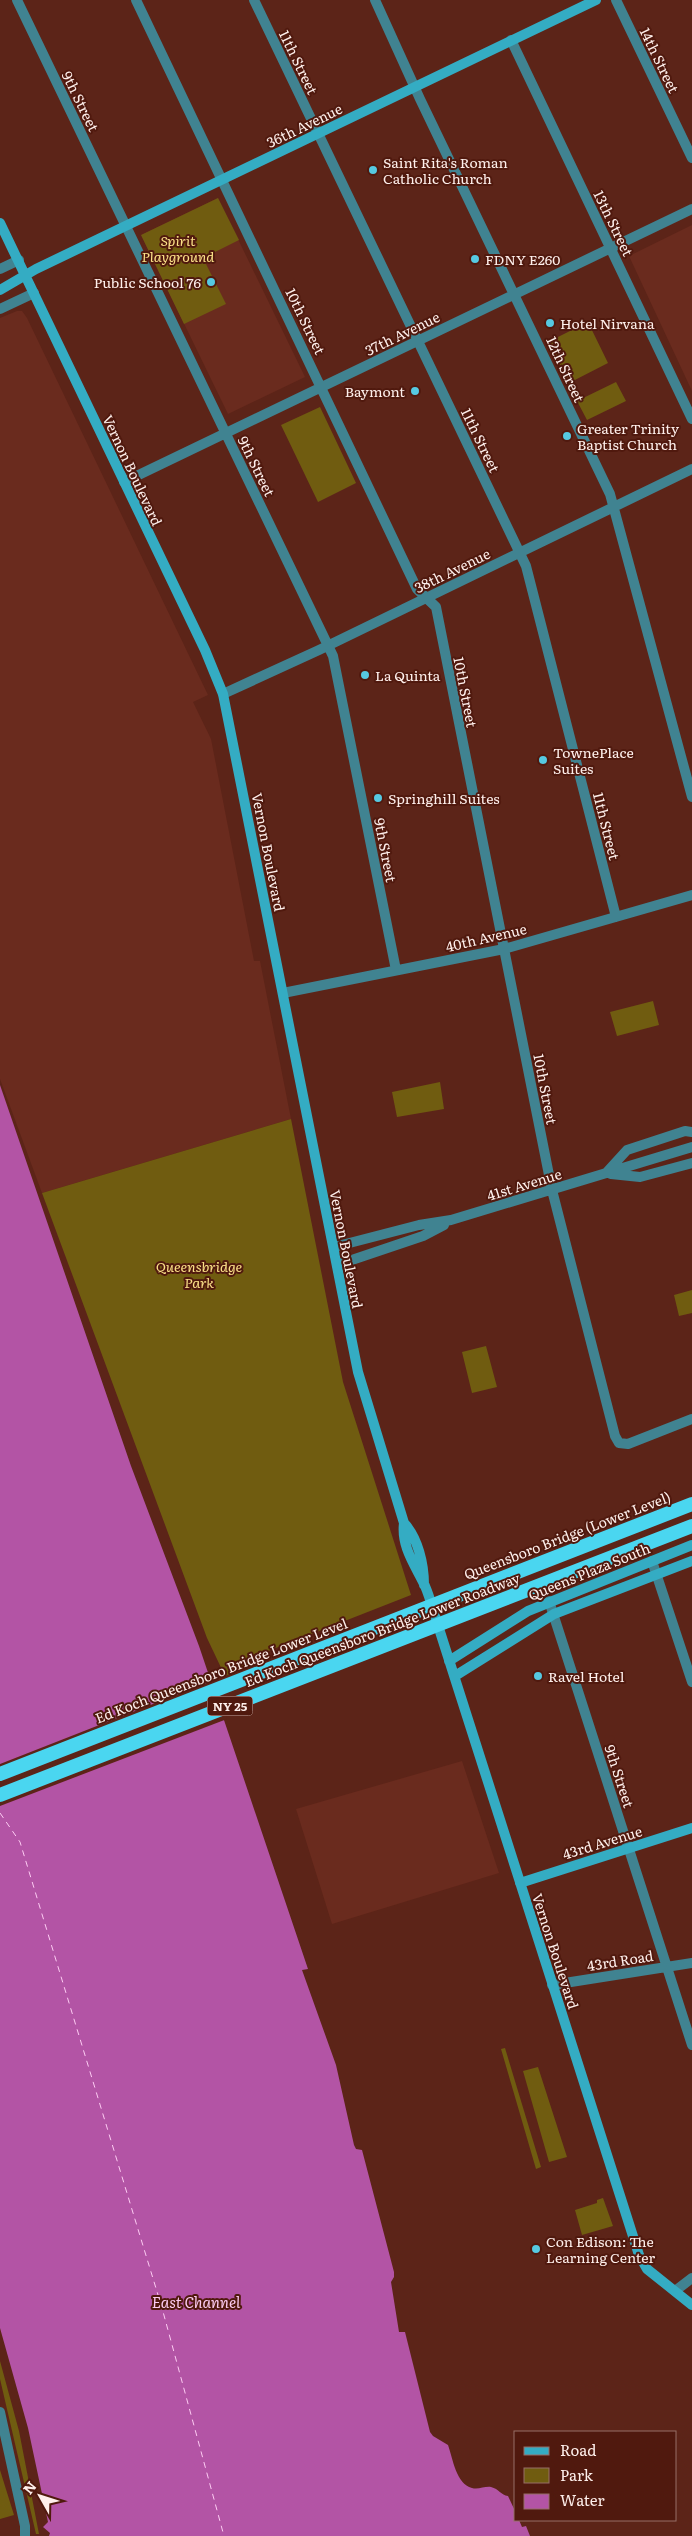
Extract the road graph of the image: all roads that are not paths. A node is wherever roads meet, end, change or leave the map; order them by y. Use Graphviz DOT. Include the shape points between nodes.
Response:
graph roads {
  1 [pos="17,0"];
  2 [pos="136,0"];
  3 [pos="254,0"];
  4 [pos="375,0"];
  5 [pos="596,0"];
  6 [pos="616,0"];
  7 [pos="511,40"];
  8 [pos="415,86"];
  9 [pos="318,133"];
  10 [pos="692,158"];
  11 [pos="222,180"];
  12 [pos="692,209"];
  13 [pos="0,222"];
  14 [pos="125,226"];
  15 [pos="611,248"];
  16 [pos="19,260"];
  17 [pos="0,269"];
  18 [pos="26,276"];
  19 [pos="0,290"];
  20 [pos="34,293"];
  21 [pos="515,294"];
  22 [pos="0,309"];
  23 [pos="418,341"];
  24 [pos="322,387"];
  25 [pos="692,419"];
  26 [pos="226,433"];
  27 [pos="692,470"];
  28 [pos="124,482"];
  29 [pos="614,507"];
  30 [pos="520,552"];
  31 [pos="426,598"];
  32 [pos="327,645"];
  33 [pos="223,694"];
  34 [pos="692,797"];
  35 [pos="692,895"];
  36 [pos="616,917"];
  37 [pos="504,949"];
  38 [pos="396,970"];
  39 [pos="283,993"];
  40 [pos="692,1132"];
  41 [pos="692,1147"];
  42 [pos="692,1163"];
  43 [pos="605,1174"];
  44 [pos="552,1190"];
  45 [pos="451,1220"];
  46 [pos="334,1247"];
  47 [pos="337,1265"];
  48 [pos="692,1420"];
  49 [pos="692,1504"];
  50 [pos="692,1510"];
  51 [pos="692,1524"];
  52 [pos="692,1545"];
  53 [pos="652,1561"];
  54 [pos="692,1561"];
  55 [pos="657,1574"];
  56 [pos="454,1600"];
  57 [pos="549,1601"];
  58 [pos="554,1614"];
  59 [pos="449,1661"];
  60 [pos="455,1676"];
  61 [pos="692,1682"];
  62 [pos="0,1774"];
  63 [pos="0,1779"];
  64 [pos="0,1790"];
  65 [pos="0,1795"];
  66 [pos="692,1828"];
  67 [pos="629,1849"];
  68 [pos="520,1883"];
  69 [pos="692,1963"];
  70 [pos="667,1967"];
  71 [pos="552,1985"];
  72 [pos="692,2045"];
  73 [pos="692,2278"];
  74 [pos="675,2291"];
  75 [pos="692,2305"];
  76 [pos="0,2412"];
  77 [pos="25,2536"];
  1 -- 14 [label="street, 9th Street"];
  2 -- 11 [label="street, 10th Street"];
  3 -- 9 [label="street, 11th Street"];
  4 -- 8 [label="street, 12th Street"];
  5 -- 7 [label="main road, 36th Avenue"];
  6 -- 10 [label="street, 14th Street"];
  7 -- 8 [label="main road, 36th Avenue"];
  7 -- 15 [label="street, 13th Street"];
  8 -- 9 [label="main road, 36th Avenue"];
  8 -- 21 [label="street, 12th Street"];
  9 -- 11 [label="main road, 36th Avenue"];
  9 -- 23 [label="street, 11th Street"];
  11 -- 14 [label="main road, 36th Avenue"];
  11 -- 24 [label="street, 10th Street"];
  12 -- 15 [label="street, 37th Avenue"];
  13 -- 16 [label="main road, Vernon Boulevard"];
  14 -- 18 [label="main road, 36th Avenue"];
  14 -- 26 [label="street, 9th Street"];
  15 -- 21 [label="street, 37th Avenue"];
  15 -- 25 [label="street, 13th Street"];
  16 -- 17 [label="street"];
  16 -- 18 [label="main road, Vernon Boulevard"];
  18 -- 19 [label="main road, 36th Avenue"];
  18 -- 20 [label="main road, Vernon Boulevard"];
  20 -- 22 [label="street"];
  20 -- 28 [label="main road, Vernon Boulevard"];
  21 -- 23 [label="street, 37th Avenue"];
  21 -- 29 [label="street, 12th Street"];
  23 -- 24 [label="street, 37th Avenue"];
  23 -- 30 [label="street, 11th Street"];
  24 -- 26 [label="street, 37th Avenue"];
  24 -- 31 [label="street, 10th Street" via="416,587"];
  26 -- 28 [label="street, 37th Avenue"];
  26 -- 32 [label="street, 9th Street"];
  27 -- 29 [label="street, 38th Avenue"];
  28 -- 33 [label="main road, Vernon Boulevard"];
  29 -- 30 [label="street, 38th Avenue"];
  29 -- 34 [label="street, 12th Street"];
  30 -- 31 [label="street, 38th Avenue"];
  30 -- 36 [label="street, 11th Street"];
  31 -- 32 [label="street, 38th Avenue"];
  31 -- 37 [label="street, 10th Street" via="436,606"];
  32 -- 33 [label="street, 38th Avenue"];
  32 -- 38 [label="street, 9th Street" via="333,656"];
  33 -- 39 [label="main road, Vernon Boulevard"];
  35 -- 36 [label="street, 40th Avenue"];
  36 -- 37 [label="street, 40th Avenue"];
  37 -- 38 [label="street, 40th Avenue"];
  37 -- 44 [label="street, 10th Street"];
  38 -- 39 [label="street, 40th Avenue"];
  39 -- 46 [label="main road, Vernon Boulevard"];
  40 -- 43 [label="street" via="686,1131 627,1150"];
  41 -- 43 [label="street, 41st Avenue"];
  42 -- 43 [label="street, 41st Avenue" via="640,1177"];
  43 -- 44 [label="street, 41st Avenue"];
  44 -- 45 [label="street, 41st Avenue"];
  44 -- 48 [label="street, 10th Street" via="619,1443 628,1444"];
  45 -- 46 [label="street, 41st Avenue"];
  45 -- 47 [label="street, 41st Avenue" via="423,1236"];
  46 -- 47 [label="main road, Vernon Boulevard"];
  47 -- 59 [label="main road, Vernon Boulevard" via="363,1391 404,1523 412,1531 424,1570 424,1585"];
  49 -- 56 [label="highway, Queensboro Bridge (Lower Level) / NY 25"];
  50 -- 56 [label="highway"];
  51 -- 64 [label="highway"];
  51 -- 65 [label="highway, Ed Koch Queensboro Bridge Lower Roadway / NY 25"];
  52 -- 53 [label="main road, Queens Plaza South"];
  53 -- 55 [label="street"];
  53 -- 57 [label="main road, Queens Plaza South"];
  54 -- 55 [label="main road, Queens Plaza South"];
  55 -- 58 [label="main road, Queens Plaza South"];
  55 -- 61 [label="street"];
  56 -- 62 [label="highway, Ed Koch Queensboro Bridge Lower Level / NY 25"];
  56 -- 63 [label="highway"];
  57 -- 58 [label="street, 9th Street"];
  57 -- 59 [label="main road, Queens Plaza South"];
  58 -- 60 [label="main road, Queens Plaza South"];
  58 -- 67 [label="street, 9th Street"];
  59 -- 60 [label="main road, Vernon Boulevard"];
  60 -- 68 [label="main road, Vernon Boulevard"];
  66 -- 67 [label="main road, 43rd Avenue"];
  67 -- 68 [label="main road, 43rd Avenue"];
  67 -- 70 [label="street, 9th Street"];
  68 -- 71 [label="main road, Vernon Boulevard"];
  69 -- 70 [label="street, 43rd Road"];
  70 -- 71 [label="street, 43rd Road"];
  70 -- 72 [label="street, 9th Street"];
  71 -- 74 [label="main road, Vernon Boulevard" via="640,2259 647,2269"];
  73 -- 74 [label="street"];
  74 -- 75 [label="main road, Vernon Boulevard"];
  76 -- 77 [label="street"];
}
